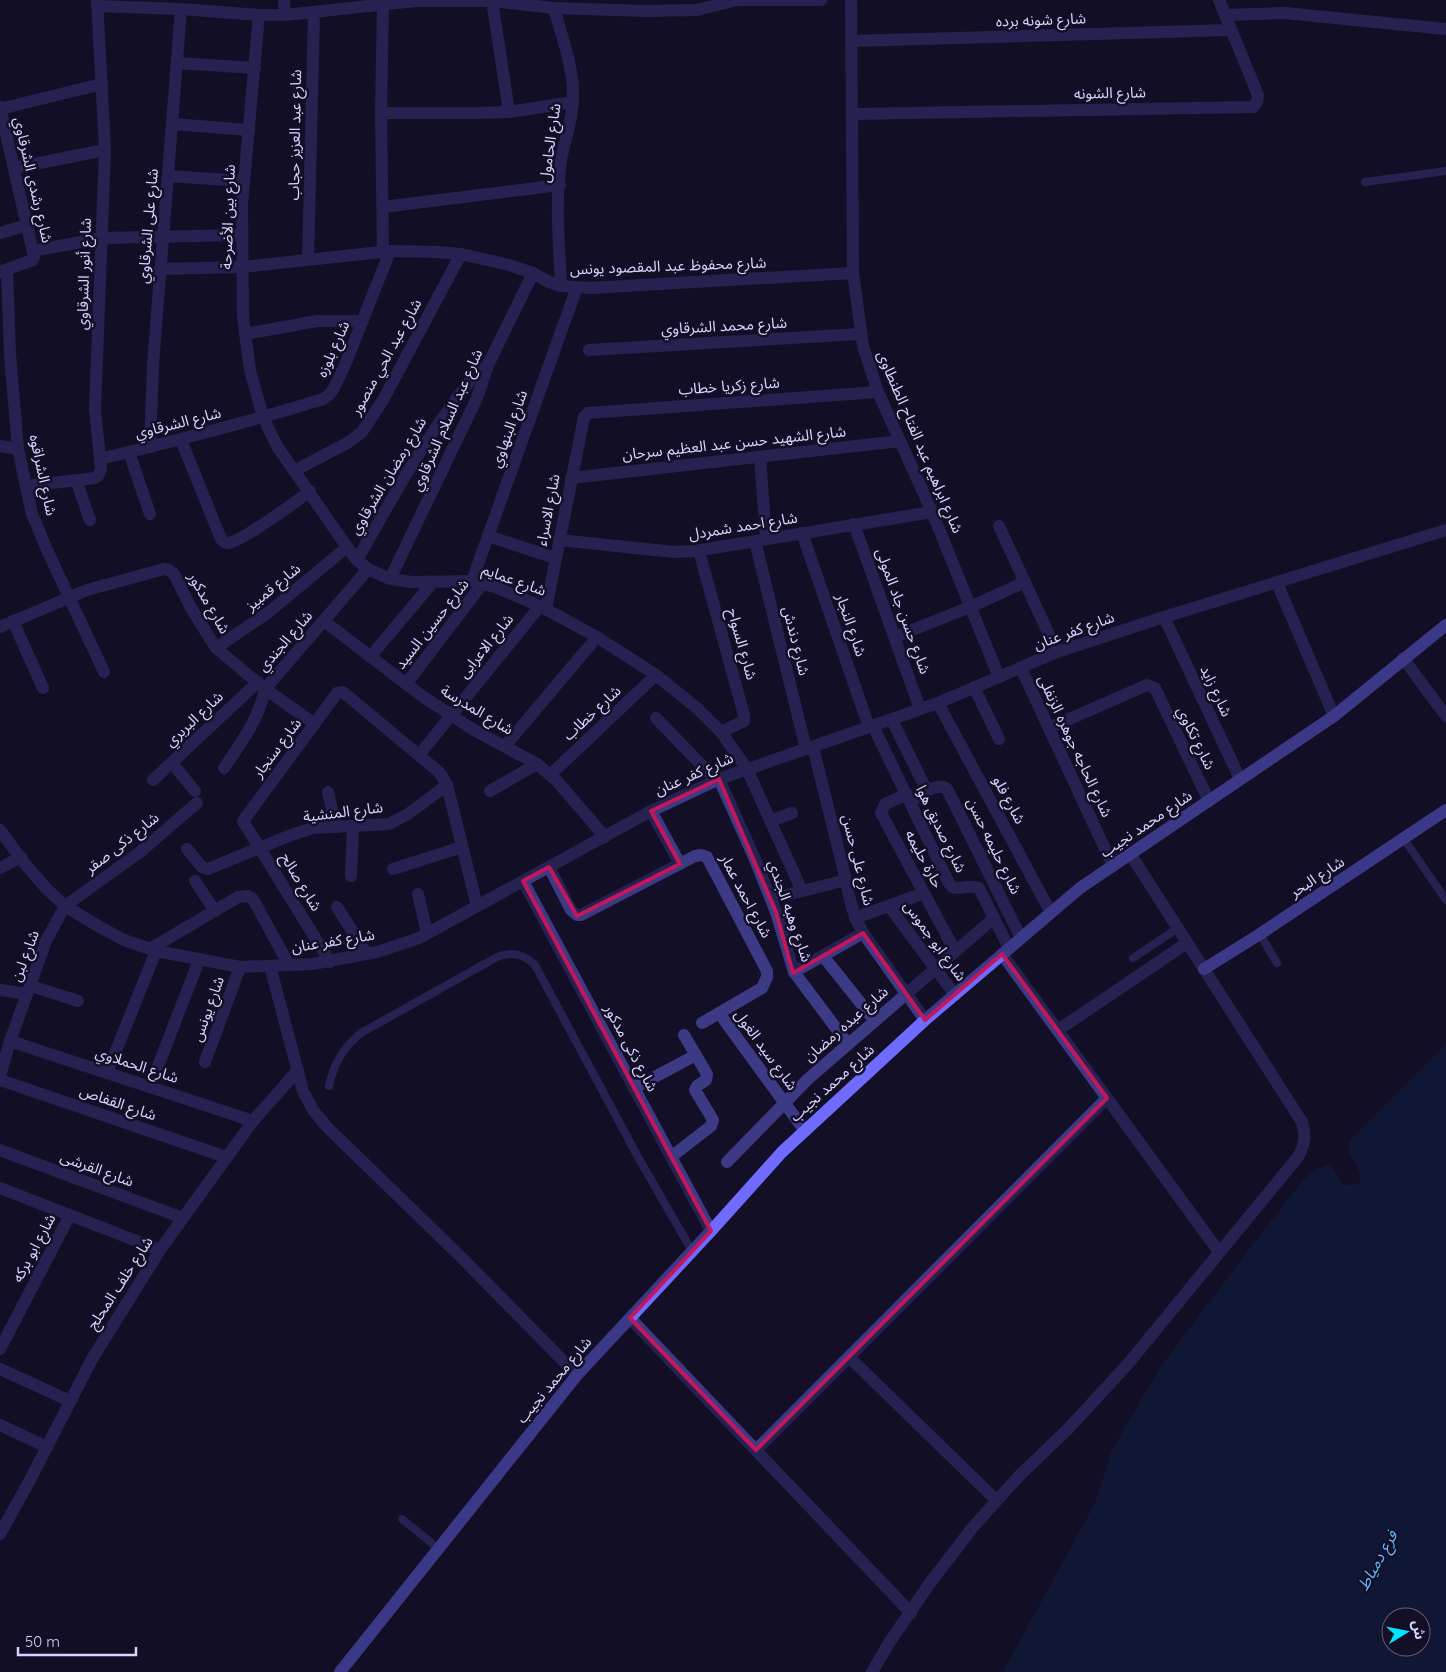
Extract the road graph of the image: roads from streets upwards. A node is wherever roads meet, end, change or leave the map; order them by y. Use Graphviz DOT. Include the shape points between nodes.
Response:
graph roads {
  1 [pos="284,0"];
  2 [pos="492,0"];
  3 [pos="737,0"];
  4 [pos="801,0"];
  5 [pos="821,0"];
  6 [pos="851,0"];
  7 [pos="1219,0"];
  8 [pos="414,1"];
  9 [pos="97,3"];
  10 [pos="344,4"];
  11 [pos="383,5"];
  12 [pos="554,8"];
  13 [pos="181,9"];
  14 [pos="314,12"];
  15 [pos="260,15"];
  16 [pos="285,15"];
  17 [pos="1225,15"];
  18 [pos="1446,29"];
  19 [pos="1231,30"];
  20 [pos="851,41"];
  21 [pos="177,63"];
  22 [pos="255,68"];
  23 [pos="102,84"];
  24 [pos="573,102"];
  25 [pos="0,108"];
  26 [pos="509,112"];
  27 [pos="381,113"];
  28 [pos="852,114"];
  29 [pos="172,124"];
  30 [pos="249,130"];
  31 [pos="105,150"];
  32 [pos="14,168"];
  33 [pos="168,176"];
  34 [pos="244,181"];
  35 [pos="560,185"];
  36 [pos="383,207"];
  37 [pos="27,225"];
  38 [pos="0,233"];
  39 [pos="242,235"];
  40 [pos="163,237"];
  41 [pos="102,238"];
  42 [pos="386,251"];
  43 [pos="461,254"];
  44 [pos="33,256"];
  45 [pos="308,260"];
  46 [pos="243,267"];
  47 [pos="160,269"];
  48 [pos="3,271"];
  49 [pos="533,273"];
  50 [pos="853,273"];
  51 [pos="561,286"];
  52 [pos="577,287"];
  53 [pos="362,321"];
  54 [pos="245,334"];
  55 [pos="860,334"];
  56 [pos="589,350"];
  57 [pos="488,365"];
  58 [pos="878,392"];
  59 [pos="263,417"];
  60 [pos="584,417"];
  61 [pos="181,440"];
  62 [pos="900,441"];
  63 [pos="0,446"];
  64 [pos="150,447"];
  65 [pos="18,449"];
  66 [pos="129,452"];
  67 [pos="760,457"];
  68 [pos="100,459"];
  69 [pos="294,470"];
  70 [pos="571,478"];
  71 [pos="76,480"];
  72 [pos="26,486"];
  73 [pos="310,491"];
  74 [pos="932,512"];
  75 [pos="150,514"];
  76 [pos="90,520"];
  77 [pos="854,524"];
  78 [pos="998,526"];
  79 [pos="1446,530"];
  80 [pos="802,533"];
  81 [pos="488,536"];
  82 [pos="559,540"];
  83 [pos="761,540"];
  84 [pos="347,547"];
  85 [pos="699,551"];
  86 [pos="555,558"];
  87 [pos="356,560"];
  88 [pos="368,569"];
  89 [pos="390,579"];
  90 [pos="432,582"];
  91 [pos="478,582"];
  92 [pos="1025,582"];
  93 [pos="1277,583"];
  94 [pos="68,597"];
  95 [pos="543,607"];
  96 [pos="970,607"];
  97 [pos="1164,617"];
  98 [pos="13,621"];
  99 [pos="324,621"];
  100 [pos="1446,624"];
  101 [pos="0,627"];
  102 [pos="597,637"];
  103 [pos="894,637"];
  104 [pos="216,648"];
  105 [pos="1058,652"];
  106 [pos="370,657"];
  107 [pos="1403,658"];
  108 [pos="1021,668"];
  109 [pos="104,672"];
  110 [pos="656,675"];
  111 [pos="998,677"];
  112 [pos="406,684"];
  113 [pos="261,686"];
  114 [pos="974,687"];
  115 [pos="43,688"];
  116 [pos="938,703"];
  117 [pos="920,709"];
  118 [pos="450,715"];
  119 [pos="1334,716"];
  120 [pos="1446,716"];
  121 [pos="656,718"];
  122 [pos="892,720"];
  123 [pos="315,724"];
  124 [pos="871,727"];
  125 [pos="1049,728"];
  126 [pos="721,732"];
  127 [pos="999,739"];
  128 [pos="505,746"];
  129 [pos="810,748"];
  130 [pos="419,755"];
  131 [pos="172,763"];
  132 [pos="537,764"];
  133 [pos="224,768"];
  134 [pos="747,769"];
  135 [pos="550,775"];
  136 [pos="1240,779"];
  137 [pos="153,780"];
  138 [pos="717,780"];
  139 [pos="447,785"];
  140 [pos="490,791"];
  141 [pos="927,791"];
  142 [pos="328,792"];
  143 [pos="909,798"];
  144 [pos="1209,801"];
  145 [pos="1446,810"];
  146 [pos="651,811"];
  147 [pos="792,813"];
  148 [pos="243,821"];
  149 [pos="770,821"];
  150 [pos="353,826"];
  151 [pos="336,827"];
  152 [pos="0,830"];
  153 [pos="605,837"];
  154 [pos="462,847"];
  155 [pos="261,848"];
  156 [pos="187,849"];
  157 [pos="1131,855"];
  158 [pos="20,857"];
  159 [pos="680,864"];
  160 [pos="1113,866"];
  161 [pos="548,867"];
  162 [pos="0,868"];
  163 [pos="393,869"];
  164 [pos="351,876"];
  165 [pos="846,880"];
  166 [pos="195,881"];
  167 [pos="523,881"];
  168 [pos="802,891"];
  169 [pos="924,893"];
  170 [pos="418,894"];
  171 [pos="770,899"];
  172 [pos="66,906"];
  173 [pos="476,906"];
  174 [pos="889,906"];
  175 [pos="337,907"];
  176 [pos="215,911"];
  177 [pos="1051,913"];
  178 [pos="855,918"];
  179 [pos="994,918"];
  180 [pos="427,933"];
  181 [pos="863,933"];
  182 [pos="1021,938"];
  183 [pos="1187,943"];
  184 [pos="153,950"];
  185 [pos="955,951"];
  186 [pos="1006,951"];
  187 [pos="367,954"];
  188 [pos="823,956"];
  189 [pos="199,960"];
  190 [pos="330,962"];
  191 [pos="289,965"];
  192 [pos="270,966"];
  193 [pos="240,967"];
  194 [pos="935,968"];
  195 [pos="1204,969"];
  196 [pos="794,972"];
  197 [pos="0,990"];
  198 [pos="29,990"];
  199 [pos="906,993"];
  200 [pos="955,994"];
  201 [pos="78,1001"];
  202 [pos="719,1013"];
  203 [pos="925,1020"];
  204 [pos="875,1021"];
  205 [pos="702,1023"];
  206 [pos="1058,1030"];
  207 [pos="684,1036"];
  208 [pos="10,1041"];
  209 [pos="848,1044"];
  210 [pos="696,1055"];
  211 [pos="206,1062"];
  212 [pos="298,1070"];
  213 [pos="107,1073"];
  214 [pos="0,1078"];
  215 [pos="150,1087"];
  216 [pos="634,1088"];
  217 [pos="1107,1098"];
  218 [pos="784,1104"];
  219 [pos="253,1120"];
  220 [pos="804,1131"];
  221 [pos="0,1150"];
  222 [pos="671,1156"];
  223 [pos="226,1157"];
  224 [pos="727,1162"];
  225 [pos="0,1190"];
  226 [pos="70,1215"];
  227 [pos="183,1218"];
  228 [pos="711,1231"];
  229 [pos="160,1250"];
  230 [pos="1219,1252"];
  231 [pos="630,1318"];
  232 [pos="0,1349"];
  233 [pos="849,1356"];
  234 [pos="0,1369"];
  235 [pos="577,1375"];
  236 [pos="70,1401"];
  237 [pos="0,1425"];
  238 [pos="47,1447"];
  239 [pos="756,1450"];
  240 [pos="996,1500"];
  241 [pos="0,1534"];
  242 [pos="911,1613"];
  243 [pos="340,1672"];
  244 [pos="872,1672"];
  1 -- 16 [label="street"];
  2 -- 8 [label="street"];
  2 -- 12 [label="street"];
  2 -- 26 [label="street"];
  3 -- 4 [label="street"];
  3 -- 12 [label="street" via="697,10"];
  4 -- 5 [label="street"];
  6 -- 20 [label="street, شارع ابراهيم عبد الفتاح الطنطاوى"];
  7 -- 17 [label="street, شارع الشونه"];
  8 -- 11 [label="street"];
  9 -- 13 [label="street"];
  9 -- 23 [label="street, شارع أنور الشرقاوي"];
  10 -- 11 [label="street"];
  10 -- 14 [label="street"];
  11 -- 27 [label="street"];
  12 -- 24 [label="street, شارع الحامول" via="570,71"];
  13 -- 15 [label="street"];
  13 -- 21 [label="street, شارع على الشرقاوي"];
  14 -- 16 [label="street"];
  14 -- 45 [label="street, شارع عبد العزيز حجاب"];
  15 -- 16 [label="street"];
  15 -- 22 [label="street, شارع بين الأضرحة"];
  17 -- 18 [label="street" via="1285,13"];
  17 -- 19 [label="street, شارع الشونه"];
  19 -- 20 [label="street, شارع شونه برده"];
  19 -- 28 [label="street, شارع الشونه" via="1258,95 1253,107"];
  20 -- 28 [label="street, شارع ابراهيم عبد الفتاح الطنطاوى"];
  21 -- 22 [label="street"];
  21 -- 29 [label="street, شارع على الشرقاوي"];
  22 -- 30 [label="street, شارع بين الأضرحة"];
  23 -- 25 [label="street"];
  23 -- 31 [label="street, شارع أنور الشرقاوي"];
  24 -- 26 [label="street"];
  24 -- 35 [label="street, شارع الحامول"];
  25 -- 32 [label="street, شارع رشدى الشرقاوي"];
  26 -- 27 [label="street"];
  27 -- 36 [label="street"];
  28 -- 50 [label="street, شارع ابراهيم عبد الفتاح الطنطاوى"];
  29 -- 30 [label="street"];
  29 -- 33 [label="street, شارع على الشرقاوي"];
  30 -- 34 [label="street, شارع بين الأضرحة"];
  31 -- 32 [label="street"];
  31 -- 41 [label="street, شارع أنور الشرقاوي"];
  32 -- 37 [label="street, شارع رشدى الشرقاوي"];
  33 -- 34 [label="street"];
  33 -- 40 [label="street, شارع على الشرقاوي"];
  34 -- 39 [label="street, شارع بين الأضرحة"];
  35 -- 36 [label="street"];
  35 -- 51 [label="street, شارع الحامول"];
  36 -- 42 [label="street"];
  37 -- 38 [label="street"];
  37 -- 44 [label="street, شارع رشدى الشرقاوي"];
  39 -- 40 [label="street"];
  39 -- 46 [label="street, شارع بين الأضرحة"];
  40 -- 41 [label="street"];
  40 -- 47 [label="street, شارع على الشرقاوي"];
  41 -- 44 [label="street"];
  41 -- 68 [label="street, شارع أنور الشرقاوي" via="94,409"];
  42 -- 43 [label="street, شارع محفوظ عبد المقصود يونس"];
  42 -- 45 [label="street, شارع محفوظ عبد المقصود يونس"];
  42 -- 53 [label="street, شارع بلوزه"];
  43 -- 49 [label="street, شارع محفوظ عبد المقصود يونس"];
  43 -- 69 [label="street, شارع عبد الحي منصور" via="383,400 362,432"];
  44 -- 48 [label="street"];
  45 -- 46 [label="street, شارع محفوظ عبد المقصود يونس"];
  46 -- 47 [label="street, شارع محفوظ عبد المقصود يونس"];
  46 -- 54 [label="street, شارع بين الأضرحة"];
  47 -- 64 [label="street, شارع على الشرقاوي"];
  48 -- 65 [label="street, شارع الشراقوه"];
  49 -- 51 [label="street, شارع محفوظ عبد المقصود يونس"];
  49 -- 57 [label="street, شارع عبد السلام الشرقاوي"];
  50 -- 52 [label="street, شارع محفوظ عبد المقصود يونس"];
  50 -- 55 [label="street, شارع ابراهيم عبد الفتاح الطنطاوى"];
  51 -- 52 [label="street, شارع محفوظ عبد المقصود يونس"];
  52 -- 81 [label="street, شارع البنهاوي"];
  53 -- 54 [label="street" via="317,321"];
  53 -- 59 [label="street, شارع بلوزه" via="329,395"];
  54 -- 59 [label="street, شارع بين الأضرحة" via="250,370"];
  55 -- 56 [label="street, شارع محمد الشرقاوي"];
  55 -- 58 [label="street, شارع ابراهيم عبد الفتاح الطنطاوى"];
  57 -- 87 [label="street, شارع رمضان الشرقاوي" via="471,379 439,423"];
  57 -- 89 [label="street, شارع عبد السلام الشرقاوي" via="477,398"];
  58 -- 60 [label="street, شارع زكريا خطاب" via="588,412"];
  58 -- 62 [label="street, شارع ابراهيم عبد الفتاح الطنطاوى"];
  59 -- 61 [label="street, شارع الشرقاوي"];
  59 -- 69 [label="street, شارع عمايم" via="277,446"];
  60 -- 70 [label="street, شارع الاسراء"];
  61 -- 64 [label="street, شارع الشرقاوي"];
  61 -- 73 [label="street" via="224,542 249,533"];
  62 -- 67 [label="street, شارع الشهيد حسن عبد العظيم سرحان"];
  62 -- 74 [label="street, شارع ابراهيم عبد الفتاح الطنطاوى"];
  63 -- 65 [label="street"];
  64 -- 66 [label="street, شارع الشرقاوي"];
  65 -- 72 [label="street, شارع الشراقوه"];
  66 -- 68 [label="street, شارع الشرقاوي"];
  66 -- 75 [label="street"];
  67 -- 70 [label="street, شارع الشهيد حسن عبد العظيم سرحان"];
  67 -- 83 [label="street, شارع دندش"];
  68 -- 71 [label="street" via="102,469 98,476"];
  69 -- 73 [label="street, شارع عمايم"];
  70 -- 82 [label="street, شارع الاسراء"];
  71 -- 72 [label="street"];
  71 -- 76 [label="street"];
  72 -- 94 [label="street, شارع الشراقوه" via="32,514"];
  73 -- 84 [label="street, شارع عمايم"];
  74 -- 77 [label="street, شارع احمد شمردل"];
  74 -- 96 [label="street, شارع ابراهيم عبد الفتاح الطنطاوى"];
  77 -- 80 [label="street, شارع احمد شمردل"];
  77 -- 103 [label="street, شارع حسن جاد المولى"];
  78 -- 92 [label="street"];
  79 -- 93 [label="street, شارع كفر عنان"];
  80 -- 83 [label="street, شارع احمد شمردل"];
  80 -- 124 [label="street, شارع النجار"];
  81 -- 86 [label="street"];
  81 -- 91 [label="street, شارع البنهاوي"];
  82 -- 85 [label="street, شارع احمد شمردل" via="674,552"];
  82 -- 86 [label="street, شارع الاسراء"];
  83 -- 85 [label="street, شارع احمد شمردل"];
  83 -- 129 [label="street, شارع دندش"];
  84 -- 87 [label="street, شارع عمايم"];
  84 -- 104 [label="street, شارع قمبيز" via="269,612"];
  85 -- 126 [label="street, شارع السواح" via="744,715 741,724"];
  86 -- 95 [label="street, شارع الاسراء"];
  87 -- 88 [label="street, شارع عمايم"];
  88 -- 89 [label="street, شارع عمايم"];
  88 -- 99 [label="street, شارع الجندي"];
  89 -- 90 [label="street, شارع عمايم"];
  90 -- 91 [label="street, شارع عمايم"];
  90 -- 106 [label="street"];
  91 -- 95 [label="street, شارع عمايم"];
  91 -- 112 [label="street, شارع حسين السيد"];
  92 -- 96 [label="street"];
  92 -- 105 [label="street"];
  93 -- 97 [label="street, شارع كفر عنان"];
  93 -- 119 [label="street"];
  94 -- 98 [label="street, شارع مدكور"];
  94 -- 104 [label="street, شارع مدكور" via="169,570"];
  94 -- 109 [label="street, شارع الشراقوه"];
  95 -- 102 [label="street, شارع عمايم"];
  95 -- 118 [label="street, شارع الاعرابى"];
  96 -- 103 [label="street"];
  96 -- 111 [label="street, شارع ابراهيم عبد الفتاح الطنطاوى"];
  97 -- 105 [label="street, شارع كفر عنان"];
  97 -- 136 [label="street, شارع زايد"];
  98 -- 101 [label="street, شارع مدكور"];
  98 -- 115 [label="street"];
  99 -- 106 [label="street, شارع المدرسة"];
  99 -- 113 [label="street, شارع الجندي"];
  100 -- 107 [label="street, شارع محمد نجيب"];
  102 -- 110 [label="street, شارع عمايم"];
  102 -- 128 [label="street"];
  103 -- 117 [label="street, شارع حسن جاد المولى"];
  104 -- 113 [label="street, شارع مدكور"];
  105 -- 108 [label="street, شارع كفر عنان"];
  106 -- 112 [label="street, شارع المدرسة"];
  107 -- 119 [label="street, شارع محمد نجيب"];
  107 -- 120 [label="street"];
  108 -- 111 [label="street, شارع كفر عنان"];
  108 -- 125 [label="street, شارع الحاجه جوهره الزنفلى"];
  110 -- 126 [label="street, شارع عمايم"];
  110 -- 135 [label="street, شارع خطاب"];
  111 -- 114 [label="street, شارع كفر عنان"];
  112 -- 118 [label="street, شارع المدرسة"];
  113 -- 123 [label="street, شارع مدكور"];
  113 -- 131 [label="street, شارع البربري"];
  113 -- 133 [label="street, شارع الجندي" via="262,703 250,730"];
  114 -- 116 [label="street, شارع كفر عنان"];
  114 -- 127 [label="street"];
  116 -- 117 [label="street, شارع كفر عنان"];
  116 -- 177 [label="street, شارع فلو"];
  117 -- 122 [label="street, شارع كفر عنان"];
  118 -- 128 [label="street, شارع المدرسة"];
  118 -- 130 [label="street, شارع الاعرابى"];
  119 -- 136 [label="street, شارع محمد نجيب"];
  121 -- 138 [label="street, شارع وهبه الجندي"];
  122 -- 124 [label="street, شارع كفر عنان"];
  122 -- 141 [label="street"];
  123 -- 130 [label="street, شارع سنجار" via="337,693 343,692"];
  123 -- 148 [label="street, شارع سنجار"];
  124 -- 129 [label="street, شارع كفر عنان"];
  124 -- 143 [label="street, شارع صديق هوا"];
  125 -- 144 [label="street, شارع تكاوي" via="1148,685 1155,688"];
  125 -- 160 [label="street, شارع الحاجه جوهره الزنفلى"];
  126 -- 134 [label="street, شارع عمايم"];
  128 -- 132 [label="street, شارع المدرسة"];
  129 -- 134 [label="street, شارع كفر عنان"];
  129 -- 165 [label="street, شارع على حسن"];
  130 -- 139 [label="street" via="440,773"];
  131 -- 137 [label="street, شارع البربري"];
  131 -- 172 [label="street, شارع ذكى صقر" via="196,797 140,852"];
  132 -- 135 [label="street, شارع المدرسة"];
  132 -- 140 [label="street"];
  134 -- 138 [label="street, شارع كفر عنان"];
  134 -- 149 [label="street, شارع عمايم"];
  135 -- 153 [label="street, شارع المدرسة"];
  136 -- 144 [label="street, شارع محمد نجيب"];
  138 -- 146 [label="street, شارع كفر عنان"];
  138 -- 171 [label="street, شارع وهبه الجندي"];
  139 -- 150 [label="street, شارع المنشية" via="389,824"];
  139 -- 154 [label="street"];
  141 -- 143 [label="street"];
  141 -- 182 [label="street, شارع حليمه حسن" via="937,786 947,788"];
  142 -- 151 [label="street"];
  143 -- 169 [label="street, حارة حليمه" via="884,804 881,813"];
  143 -- 179 [label="street, شارع صديق هوا" via="952,887 979,888"];
  144 -- 157 [label="street, شارع محمد نجيب"];
  145 -- 195 [label="street, شارع البحر"];
  146 -- 153 [label="street, شارع كفر عنان"];
  146 -- 159 [label="street"];
  147 -- 149 [label="street"];
  148 -- 155 [label="street, شارع صالح"];
  149 -- 168 [label="street, شارع عمايم"];
  150 -- 151 [label="street, شارع المنشية"];
  150 -- 164 [label="street"];
  151 -- 155 [label="street, شارع المنشية" via="313,828"];
  152 -- 158 [label="street, شارع كفر عنان"];
  153 -- 161 [label="street, شارع كفر عنان"];
  154 -- 163 [label="street"];
  154 -- 173 [label="street"];
  155 -- 156 [label="street, شارع المنشية" via="206,869"];
  155 -- 190 [label="street, شارع صالح"];
  157 -- 160 [label="street, شارع محمد نجيب"];
  157 -- 183 [label="street"];
  158 -- 162 [label="street"];
  158 -- 172 [label="street, شارع كفر عنان"];
  159 -- 161 [label="street, شارع احمد عمار" via="577,915 571,910"];
  159 -- 202 [label="street, شارع احمد عمار" via="698,855 707,857 768,972 762,988"];
  160 -- 177 [label="street, شارع محمد نجيب"];
  161 -- 167 [label="street, شارع كفر عنان"];
  165 -- 168 [label="street"];
  165 -- 178 [label="street, شارع على حسن"];
  166 -- 176 [label="street"];
  167 -- 173 [label="street, شارع كفر عنان"];
  167 -- 216 [label="street, شارع ذكى مدكور"];
  168 -- 171 [label="street"];
  169 -- 174 [label="street"];
  169 -- 185 [label="street, حارة حليمه"];
  170 -- 180 [label="street"];
  171 -- 196 [label="street, شارع وهبه الجندي"];
  172 -- 184 [label="street, شارع كفر عنان" via="106,931"];
  172 -- 198 [label="street, شارع لبن" via="46,941"];
  173 -- 180 [label="street, شارع كفر عنان"];
  174 -- 178 [label="street"];
  174 -- 194 [label="street, شارع ابو جموس"];
  175 -- 187 [label="street"];
  176 -- 184 [label="street"];
  176 -- 191 [label="street" via="238,897 253,899"];
  177 -- 182 [label="street, شارع محمد نجيب"];
  178 -- 181 [label="street, شارع على حسن"];
  179 -- 185 [label="street, شارع عبده رمضان"];
  179 -- 186 [label="street, شارع صديق هوا"];
  180 -- 187 [label="street, شارع كفر عنان"];
  181 -- 188 [label="street"];
  181 -- 199 [label="street, شارع على حسن"];
  182 -- 186 [label="street, شارع محمد نجيب"];
  183 -- 195 [label="street"];
  183 -- 206 [label="street"];
  184 -- 189 [label="street, شارع كفر عنان"];
  184 -- 213 [label="street"];
  185 -- 194 [label="street, شارع عبده رمضان"];
  186 -- 200 [label="street, شارع محمد نجيب"];
  186 -- 206 [label="street, شارع صديق هوا"];
  187 -- 190 [label="street, شارع كفر عنان"];
  188 -- 196 [label="street"];
  188 -- 204 [label="street"];
  189 -- 193 [label="street, شارع كفر عنان"];
  189 -- 215 [label="street"];
  190 -- 191 [label="street, شارع كفر عنان"];
  191 -- 192 [label="street, شارع كفر عنان"];
  192 -- 193 [label="street, شارع كفر عنان"];
  192 -- 212 [label="street"];
  193 -- 211 [label="street, شارع يونس"];
  194 -- 199 [label="street, شارع عبده رمضان"];
  194 -- 200 [label="street, شارع ابو جموس"];
  195 -- 230 [label="street" via="1302,1122 1305,1136 1298,1157"];
  196 -- 209 [label="street, شارع وهبه الجندي"];
  197 -- 198 [label="street"];
  198 -- 201 [label="street"];
  198 -- 208 [label="street, شارع لبن"];
  199 -- 203 [label="street, شارع على حسن"];
  199 -- 204 [label="street, شارع عبده رمضان"];
  200 -- 203 [label="street, شارع محمد نجيب"];
  202 -- 205 [label="street, شارع احمد عمار"];
  202 -- 218 [label="street, شارع سيد الغول"];
  203 -- 220 [label="street, شارع محمد نجيب"];
  204 -- 209 [label="street, شارع عبده رمضان"];
  206 -- 217 [label="street, شارع صديق هوا"];
  207 -- 210 [label="street"];
  208 -- 213 [label="street, شارع الحملاوي"];
  208 -- 214 [label="street, شارع لبن"];
  209 -- 218 [label="street, شارع عبده رمضان"];
  210 -- 216 [label="street"];
  210 -- 222 [label="street" via="707,1076 695,1091 712,1117 712,1124"];
  212 -- 219 [label="street, شارع خلف المحلج"];
  212 -- 235 [label="street" via="303,1091 327,1127"];
  213 -- 215 [label="street, شارع الحملاوي"];
  214 -- 223 [label="street, شارع القفاص"];
  215 -- 219 [label="street, شارع الحملاوي"];
  216 -- 222 [label="street, شارع ذكى مدكور"];
  217 -- 230 [label="street, شارع صديق هوا"];
  217 -- 233 [label="street"];
  218 -- 220 [label="street, شارع سيد الغول"];
  218 -- 224 [label="street, شارع عبده رمضان"];
  219 -- 223 [label="street, شارع خلف المحلج"];
  220 -- 228 [label="street, شارع محمد نجيب"];
  221 -- 227 [label="street, شارع القرشى"];
  222 -- 228 [label="street, شارع ذكى مدكور"];
  223 -- 227 [label="street, شارع خلف المحلج"];
  225 -- 226 [label="street"];
  226 -- 229 [label="street"];
  226 -- 232 [label="street, شارع ابو بركه"];
  227 -- 229 [label="street, شارع خلف المحلج"];
  228 -- 231 [label="street, شارع محمد نجيب"];
  229 -- 236 [label="street, شارع خلف المحلج" via="92,1358"];
  230 -- 240 [label="street" via="1127,1365"];
  231 -- 235 [label="street, شارع محمد نجيب"];
  231 -- 239 [label="street"];
  233 -- 239 [label="street"];
  233 -- 240 [label="street"];
  234 -- 236 [label="street"];
  235 -- 243 [label="street, شارع محمد نجيب"];
  236 -- 238 [label="street, شارع خلف المحلج"];
  237 -- 238 [label="street"];
  238 -- 241 [label="street, شارع خلف المحلج"];
  239 -- 242 [label="street"];
  240 -- 242 [label="street" via="951,1555"];
  242 -- 244 [label="street"];
}
